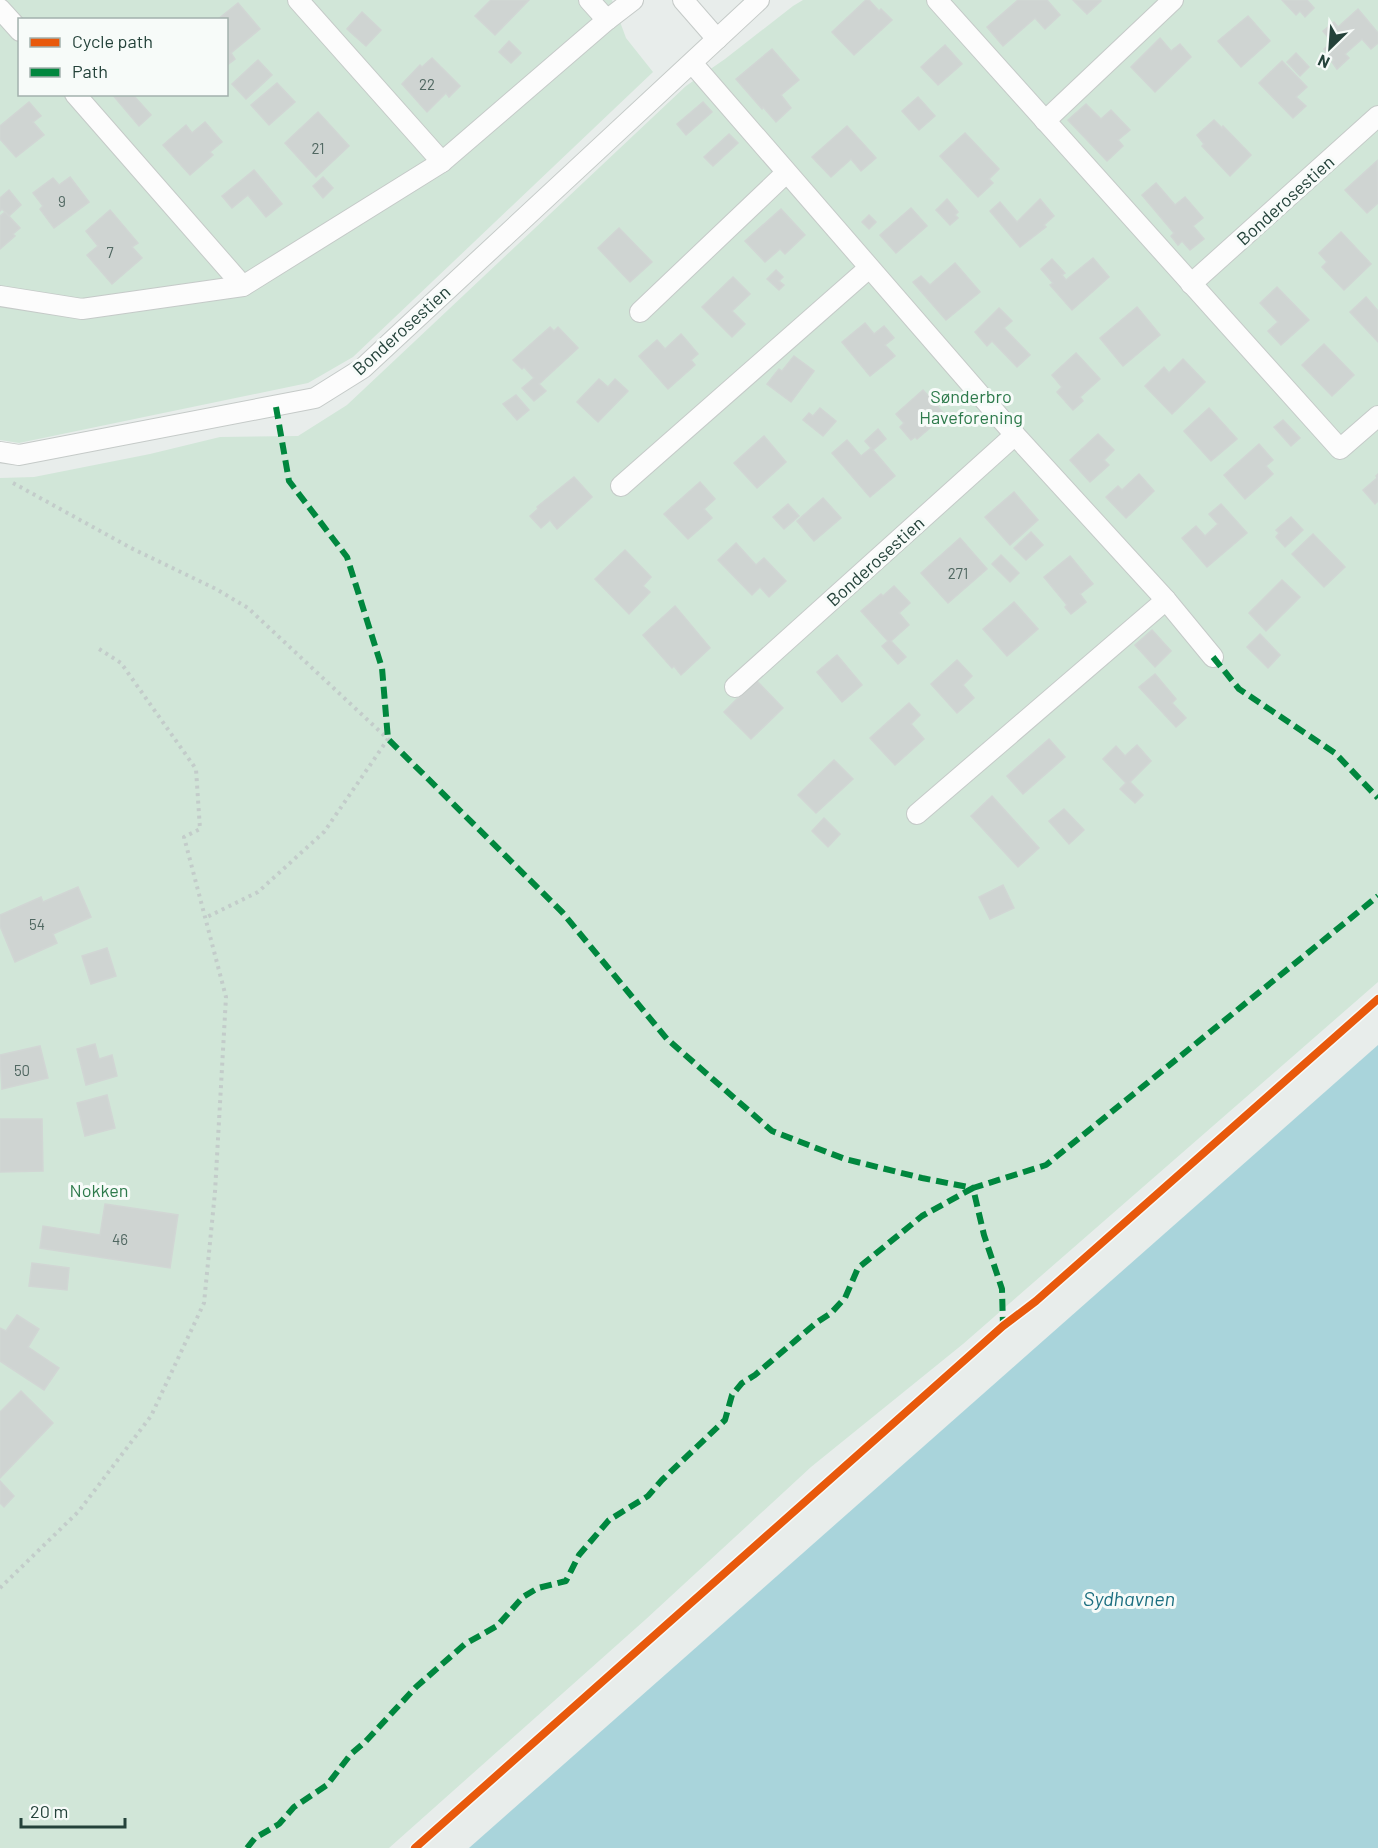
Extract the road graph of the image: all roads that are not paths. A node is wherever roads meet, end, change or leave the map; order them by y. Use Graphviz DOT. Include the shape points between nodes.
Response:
graph roads {
  1 [pos="298,0"];
  2 [pos="589,0"];
  3 [pos="633,0"];
  4 [pos="683,0"];
  5 [pos="759,0"];
  6 [pos="938,0"];
  7 [pos="1173,0"];
  8 [pos="0,9"];
  9 [pos="607,20"];
  10 [pos="18,29"];
  11 [pos="717,39"];
  12 [pos="692,63"];
  13 [pos="77,96"];
  14 [pos="1378,116"];
  15 [pos="1045,121"];
  16 [pos="442,162"];
  17 [pos="786,173"];
  18 [pos="869,268"];
  19 [pos="1191,284"];
  20 [pos="243,285"];
  21 [pos="0,296"];
  22 [pos="640,312"];
  23 [pos="1378,416"];
  24 [pos="1015,435"];
  25 [pos="0,452"];
  26 [pos="621,486"];
  27 [pos="1167,600"];
  28 [pos="1213,657"];
  29 [pos="735,687"];
  30 [pos="917,814"];
  1 -- 16 [label="lane"];
  2 -- 9 [label="lane"];
  3 -- 9 [label="lane"];
  4 -- 11 [label="lane"];
  5 -- 11 [label="lane, Bonderosestien"];
  6 -- 15 [label="lane"];
  7 -- 15 [label="lane"];
  8 -- 10 [label="lane"];
  9 -- 16 [label="lane"];
  11 -- 12 [label="lane, Bonderosestien"];
  12 -- 17 [label="lane"];
  12 -- 25 [label="lane, Bonderosestien" via="363,368 315,399 19,455"];
  13 -- 20 [label="lane"];
  14 -- 19 [label="lane, Bonderosestien"];
  15 -- 19 [label="lane"];
  16 -- 20 [label="lane"];
  17 -- 18 [label="lane"];
  17 -- 22 [label="lane"];
  18 -- 24 [label="lane"];
  18 -- 26 [label="lane"];
  19 -- 23 [label="lane" via="1340,450"];
  20 -- 21 [label="lane" via="82,309"];
  24 -- 27 [label="lane"];
  24 -- 29 [label="lane, Bonderosestien"];
  27 -- 28 [label="lane"];
  27 -- 30 [label="lane"];
}
